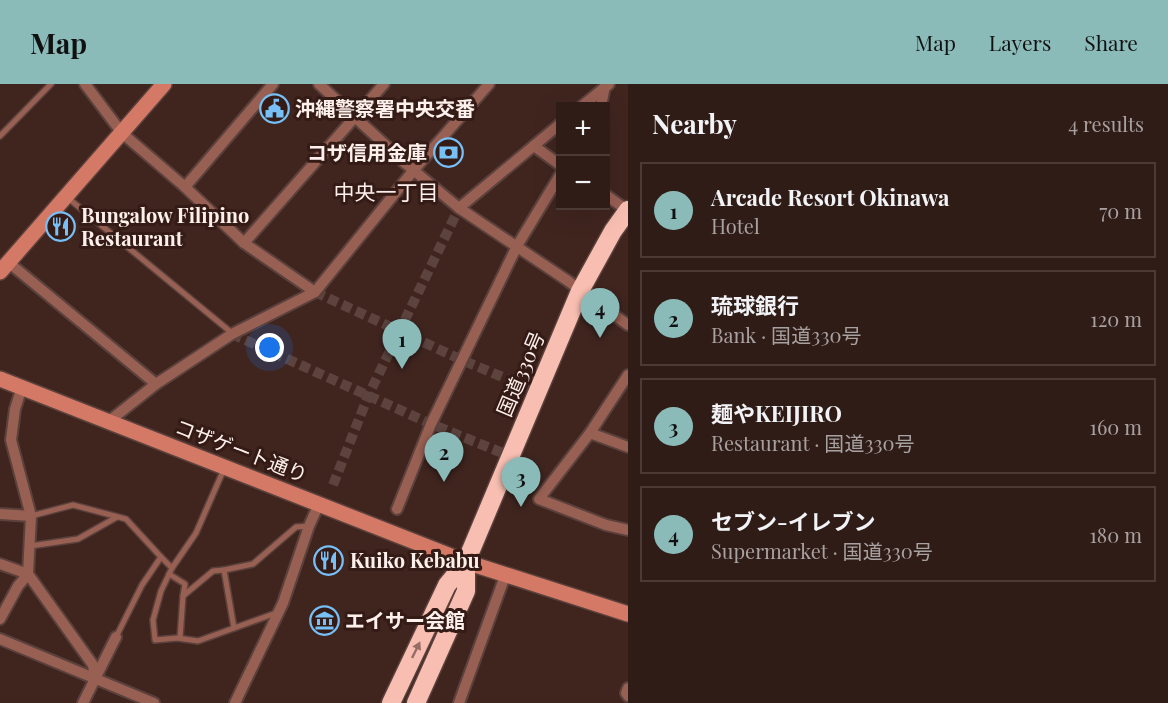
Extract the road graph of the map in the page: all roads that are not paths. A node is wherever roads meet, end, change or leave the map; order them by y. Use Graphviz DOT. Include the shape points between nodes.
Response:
graph roads {
  1 [pos="51,84"];
  2 [pos="85,84"];
  3 [pos="164,84"];
  4 [pos="273,84"];
  5 [pos="320,84"];
  6 [pos="384,84"];
  7 [pos="489,84"];
  8 [pos="606,85"];
  9 [pos="587,102"];
  10 [pos="602,102"];
  11 [pos="354,118"];
  12 [pos="556,128"];
  13 [pos="122,133"];
  14 [pos="0,136"];
  15 [pos="534,146"];
  16 [pos="556,161"];
  17 [pos="413,171"];
  18 [pos="556,183"];
  19 [pos="185,187"];
  20 [pos="66,196"];
  21 [pos="610,198"];
  22 [pos="459,208"];
  23 [pos="628,210"];
  24 [pos="244,243"];
  25 [pos="516,246"];
  26 [pos="4,267"];
  27 [pos="580,291"];
  28 [pos="315,292"];
  29 [pos="628,325"];
  30 [pos="232,334"];
  31 [pos="628,375"];
  32 [pos="0,379"];
  33 [pos="156,384"];
  34 [pos="22,387"];
  35 [pos="108,422"];
  36 [pos="590,433"];
  37 [pos="628,447"];
  38 [pos="225,467"];
  39 [pos="319,504"];
  40 [pos="397,509"];
  41 [pos="0,514"];
  42 [pos="31,516"];
  43 [pos="117,517"];
  44 [pos="309,526"];
  45 [pos="628,530"];
  46 [pos="30,546"];
  47 [pos="161,557"];
  48 [pos="466,562"];
  49 [pos="0,564"];
  50 [pos="171,568"];
  51 [pos="224,570"];
  52 [pos="28,574"];
  53 [pos="169,574"];
  54 [pos="504,576"];
  55 [pos="183,596"];
  56 [pos="278,612"];
  57 [pos="628,614"];
  58 [pos="0,620"];
  59 [pos="234,628"];
  60 [pos="116,637"];
  61 [pos="180,638"];
  62 [pos="0,639"];
  63 [pos="95,678"];
  64 [pos="628,688"];
  65 [pos="628,696"];
  66 [pos="83,703"];
  67 [pos="154,703"];
  68 [pos="234,703"];
  69 [pos="391,703"];
  70 [pos="416,703"];
  71 [pos="459,703"];
  1 -- 14 [label="lane"];
  2 -- 13 [label="street"];
  3 -- 13 [label="main road"];
  4 -- 19 [label="street"];
  5 -- 11 [label="street"];
  6 -- 11 [label="street"];
  7 -- 17 [label="street"];
  8 -- 9 [label="street"];
  8 -- 10 [label="street"];
  11 -- 17 [label="street"];
  11 -- 24 [label="street"];
  12 -- 15 [label="street"];
  13 -- 19 [label="street"];
  13 -- 20 [label="main road"];
  15 -- 16 [label="street"];
  15 -- 22 [label="street"];
  17 -- 22 [label="street"];
  17 -- 28 [label="street"];
  18 -- 25 [label="street"];
  19 -- 24 [label="street"];
  20 -- 26 [label="main road"];
  20 -- 30 [label="lane"];
  21 -- 23 [label="street"];
  22 -- 25 [label="street"];
  23 -- 27 [label="highway, 国道330号"];
  24 -- 28 [label="street"];
  25 -- 27 [label="street"];
  25 -- 40 [label="street" via="431,424"];
  26 -- 33 [label="street"];
  27 -- 29 [label="street"];
  27 -- 48 [label="highway, 国道330号"];
  28 -- 30 [label="street"];
  30 -- 33 [label="street"];
  31 -- 36 [label="street"];
  32 -- 34 [label="main road, コザゲート通り"];
  33 -- 35 [label="street"];
  34 -- 35 [label="main road, コザゲート通り"];
  34 -- 42 [label="street" via="11,440"];
  35 -- 38 [label="main road, コザゲート通り"];
  36 -- 37 [label="street"];
  36 -- 45 [label="street" via="539,499"];
  38 -- 39 [label="main road, コザゲート通り"];
  38 -- 50 [label="lane" via="196,533"];
  39 -- 44 [label="street"];
  39 -- 48 [label="main road, コザゲート通り"];
  41 -- 42 [label="street"];
  42 -- 43 [label="lane" via="73,505"];
  42 -- 46 [label="street"];
  43 -- 46 [label="lane" via="78,539"];
  43 -- 47 [label="lane" via="126,519"];
  44 -- 51 [label="lane" via="296,527 253,564"];
  44 -- 56 [label="street"];
  46 -- 52 [label="street"];
  47 -- 50 [label="lane"];
  47 -- 60 [label="lane"];
  48 -- 54 [label="main road, コザゲート通り"];
  69 -- 48 [label="highway, 国道330号, one-way" via="447,585"];
  48 -- 70 [label="highway, 国道330号" via="466,591"];
  49 -- 52 [label="street"];
  50 -- 53 [label="lane"];
  51 -- 55 [label="lane" via="213,572"];
  51 -- 59 [label="lane"];
  52 -- 58 [label="street"];
  52 -- 63 [label="street" via="93,665"];
  53 -- 55 [label="lane" via="185,584"];
  53 -- 61 [label="lane" via="153,620 155,640"];
  54 -- 57 [label="main road, コザゲート通り"];
  54 -- 71 [label="street"];
  55 -- 61 [label="lane"];
  56 -- 59 [label="lane"];
  56 -- 68 [label="street"];
  59 -- 61 [label="lane" via="198,641"];
  60 -- 63 [label="street"];
  62 -- 63 [label="street"];
  63 -- 66 [label="street"];
  63 -- 67 [label="street"];
  64 -- 65 [label="street"];
}
